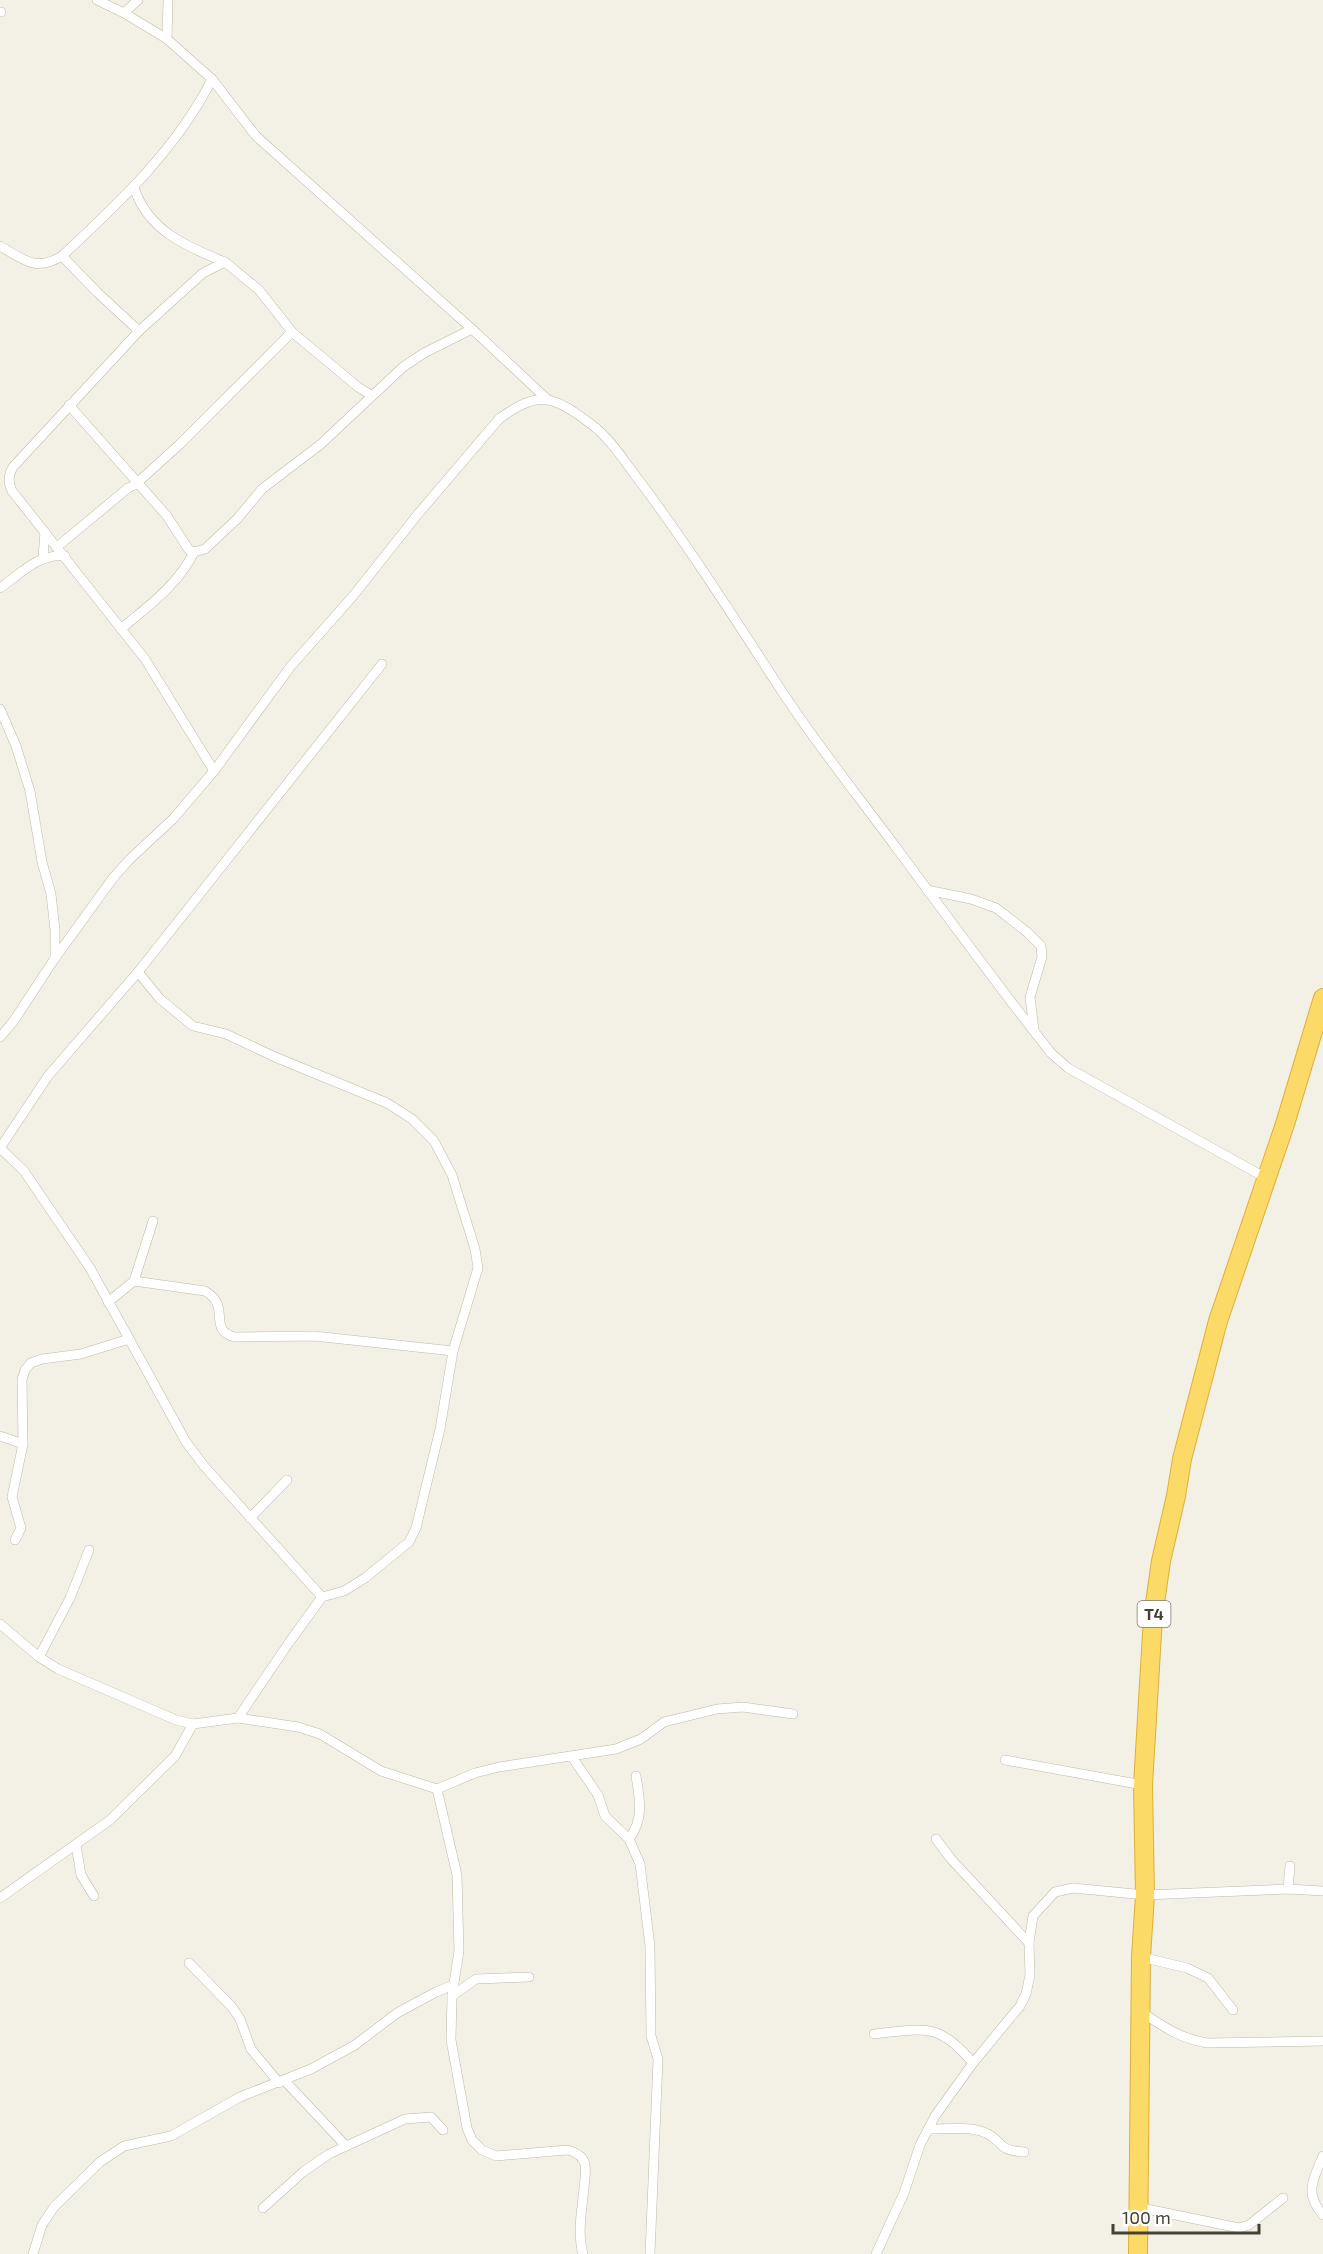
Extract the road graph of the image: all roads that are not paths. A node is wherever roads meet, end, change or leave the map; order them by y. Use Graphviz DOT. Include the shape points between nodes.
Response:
graph roads {
  1 [pos="97,0"];
  2 [pos="138,0"];
  3 [pos="168,0"];
  4 [pos="123,13"];
  5 [pos="167,39"];
  6 [pos="212,80"];
  7 [pos="134,187"];
  8 [pos="0,246"];
  9 [pos="62,256"];
  10 [pos="225,262"];
  11 [pos="472,329"];
  12 [pos="139,331"];
  13 [pos="292,332"];
  14 [pos="371,395"];
  15 [pos="547,399"];
  16 [pos="69,405"];
  17 [pos="137,483"];
  18 [pos="45,532"];
  19 [pos="57,547"];
  20 [pos="194,552"];
  21 [pos="65,556"];
  22 [pos="43,557"];
  23 [pos="0,588"];
  24 [pos="121,629"];
  25 [pos="382,664"];
  26 [pos="0,709"];
  27 [pos="214,771"];
  28 [pos="927,890"];
  29 [pos="55,958"];
  30 [pos="138,972"];
  31 [pos="1323,998"];
  32 [pos="1034,1032"];
  33 [pos="0,1037"];
  34 [pos="1266,1178"];
  35 [pos="153,1221"];
  36 [pos="134,1281"];
  37 [pos="108,1302"];
  38 [pos="129,1339"];
  39 [pos="453,1351"];
  40 [pos="24,1427"];
  41 [pos="1,1437"];
  42 [pos="23,1444"];
  43 [pos="287,1480"];
  44 [pos="250,1518"];
  45 [pos="15,1540"];
  46 [pos="89,1550"];
  47 [pos="322,1597"];
  48 [pos="0,1624"];
  49 [pos="39,1658"];
  50 [pos="793,1714"];
  51 [pos="238,1718"];
  52 [pos="193,1724"];
  53 [pos="572,1757"];
  54 [pos="1005,1760"];
  55 [pos="636,1776"];
  56 [pos="1143,1785"];
  57 [pos="437,1789"];
  58 [pos="629,1839"];
  59 [pos="936,1839"];
  60 [pos="76,1845"];
  61 [pos="1290,1866"];
  62 [pos="1288,1889"];
  63 [pos="1323,1892"];
  64 [pos="1145,1895"];
  65 [pos="93,1896"];
  66 [pos="0,1898"];
  67 [pos="1029,1943"];
  68 [pos="1141,1957"];
  69 [pos="189,1963"];
  70 [pos="529,1977"];
  71 [pos="453,1985"];
  72 [pos="452,1996"];
  73 [pos="1233,2010"];
  74 [pos="1140,2012"];
  75 [pos="874,2034"];
  76 [pos="1323,2041"];
  77 [pos="973,2063"];
  78 [pos="282,2082"];
  79 [pos="928,2129"];
  80 [pos="443,2130"];
  81 [pos="346,2146"];
  82 [pos="1024,2152"];
  83 [pos="1323,2156"];
  84 [pos="1283,2198"];
  85 [pos="1137,2207"];
  86 [pos="262,2208"];
  87 [pos="1323,2215"];
  88 [pos="33,2254"];
  89 [pos="583,2254"];
  90 [pos="650,2254"];
  91 [pos="876,2254"];
  92 [pos="1138,2254"];
  1 -- 4 [label="street"];
  2 -- 4 [label="street"];
  3 -- 5 [label="street"];
  4 -- 5 [label="street"];
  5 -- 6 [label="street"];
  6 -- 7 [label="street" via="168,148"];
  6 -- 11 [label="street" via="256,136"];
  7 -- 9 [label="street"];
  7 -- 10 [label="street" via="150,216 168,235"];
  8 -- 9 [label="street" via="41,265"];
  9 -- 12 [label="street"];
  10 -- 12 [label="street" via="203,273"];
  10 -- 13 [label="street" via="259,290"];
  11 -- 14 [label="street" via="424,353"];
  11 -- 15 [label="street"];
  12 -- 16 [label="street"];
  13 -- 14 [label="street"];
  13 -- 17 [label="street"];
  14 -- 20 [label="street" via="329,437 262,489 205,549"];
  15 -- 27 [label="street" via="532,400 499,419 291,666"];
  15 -- 28 [label="street" via="600,431 658,505 784,694"];
  16 -- 17 [label="street"];
  16 -- 18 [label="street" via="9,475 12,491"];
  17 -- 19 [label="street"];
  17 -- 20 [label="street"];
  18 -- 19 [label="street"];
  18 -- 22 [label="street"];
  19 -- 21 [label="street"];
  20 -- 24 [label="street" via="177,580"];
  21 -- 22 [label="street"];
  21 -- 24 [label="street"];
  22 -- 23 [label="street"];
  24 -- 27 [label="street" via="161,682"];
  25 -- 30 [label="street"];
  26 -- 29 [label="street" via="30,791 51,894"];
  27 -- 29 [label="street" via="173,819 113,878"];
  28 -- 32 [label="street"];
  28 -- 32 [label="street" via="996,908 1041,946 1042,957 1030,997"];
  29 -- 33 [label="street"];
  30 -- 37 [label="street" via="48,1076 0,1148 39,1192"];
  30 -- 39 [label="street" via="160,999 193,1026 226,1034 387,1103 412,1119 434,1141 452,1175 478,1268"];
  31 -- 34 [label="highway, T4"];
  32 -- 34 [label="street" via="1068,1068"];
  34 -- 56 [label="highway, T4" via="1218,1321 1182,1459 1161,1561 1153,1617"];
  35 -- 36 [label="street"];
  36 -- 37 [label="street"];
  36 -- 39 [label="street" via="205,1291 214,1296 219,1304 220,1325 234,1337 314,1336"];
  37 -- 38 [label="street"];
  38 -- 40 [label="street" via="81,1354 31,1363 22,1380"];
  38 -- 44 [label="street" via="186,1442"];
  39 -- 47 [label="street" via="440,1429 410,1542 365,1578"];
  40 -- 41 [label="street"];
  40 -- 42 [label="street"];
  41 -- 42 [label="street"];
  42 -- 45 [label="street" via="12,1497 21,1528"];
  43 -- 44 [label="street"];
  44 -- 47 [label="street"];
  46 -- 49 [label="street"];
  47 -- 51 [label="street"];
  48 -- 49 [label="street"];
  49 -- 52 [label="street" via="103,1689"];
  50 -- 53 [label="street" via="743,1707 717,1709 664,1722 624,1747"];
  51 -- 52 [label="street"];
  51 -- 57 [label="street" via="320,1734 381,1771"];
  52 -- 60 [label="street" via="175,1756 110,1820"];
  53 -- 57 [label="street" via="499,1767"];
  53 -- 58 [label="street" via="598,1795 605,1816"];
  54 -- 56 [label="street"];
  55 -- 58 [label="street" via="640,1817"];
  56 -- 64 [label="highway, T4"];
  57 -- 71 [label="street" via="457,1875 459,1951"];
  58 -- 90 [label="street" via="642,1879 650,1946 651,2036 658,2059"];
  59 -- 67 [label="street"];
  60 -- 65 [label="street" via="81,1875"];
  60 -- 66 [label="street"];
  61 -- 62 [label="street"];
  62 -- 63 [label="street"];
  62 -- 64 [label="street"];
  64 -- 67 [label="street" via="1073,1888 1055,1892 1033,1916"];
  64 -- 68 [label="highway, T4"];
  67 -- 77 [label="street" via="1030,1975 1023,2000"];
  68 -- 73 [label="street" via="1188,1968 1208,1978"];
  68 -- 74 [label="highway, T4"];
  69 -- 78 [label="street" via="232,2007 251,2049"];
  70 -- 72 [label="street" via="476,1979"];
  71 -- 72 [label="street"];
  71 -- 78 [label="street" via="396,2013 338,2055"];
  72 -- 89 [label="street" via="453,2060 472,2140 496,2156 567,2150 578,2154 585,2163 580,2229"];
  74 -- 76 [label="street" via="1174,2034 1194,2041"];
  74 -- 85 [label="highway, T4"];
  75 -- 77 [label="street" via="933,2030 947,2036"];
  77 -- 79 [label="street"];
  78 -- 81 [label="street"];
  78 -- 88 [label="street" via="240,2097 171,2136 124,2146 108,2156 54,2207 42,2225"];
  79 -- 82 [label="street" via="976,2130 993,2137 1004,2149"];
  79 -- 91 [label="street"];
  80 -- 81 [label="street" via="431,2116 416,2117"];
  81 -- 86 [label="street" via="316,2162"];
  83 -- 87 [label="street" via="1311,2193 1313,2204"];
  84 -- 85 [label="street" via="1249,2225 1239,2228"];
  85 -- 92 [label="highway, T4"];
}
